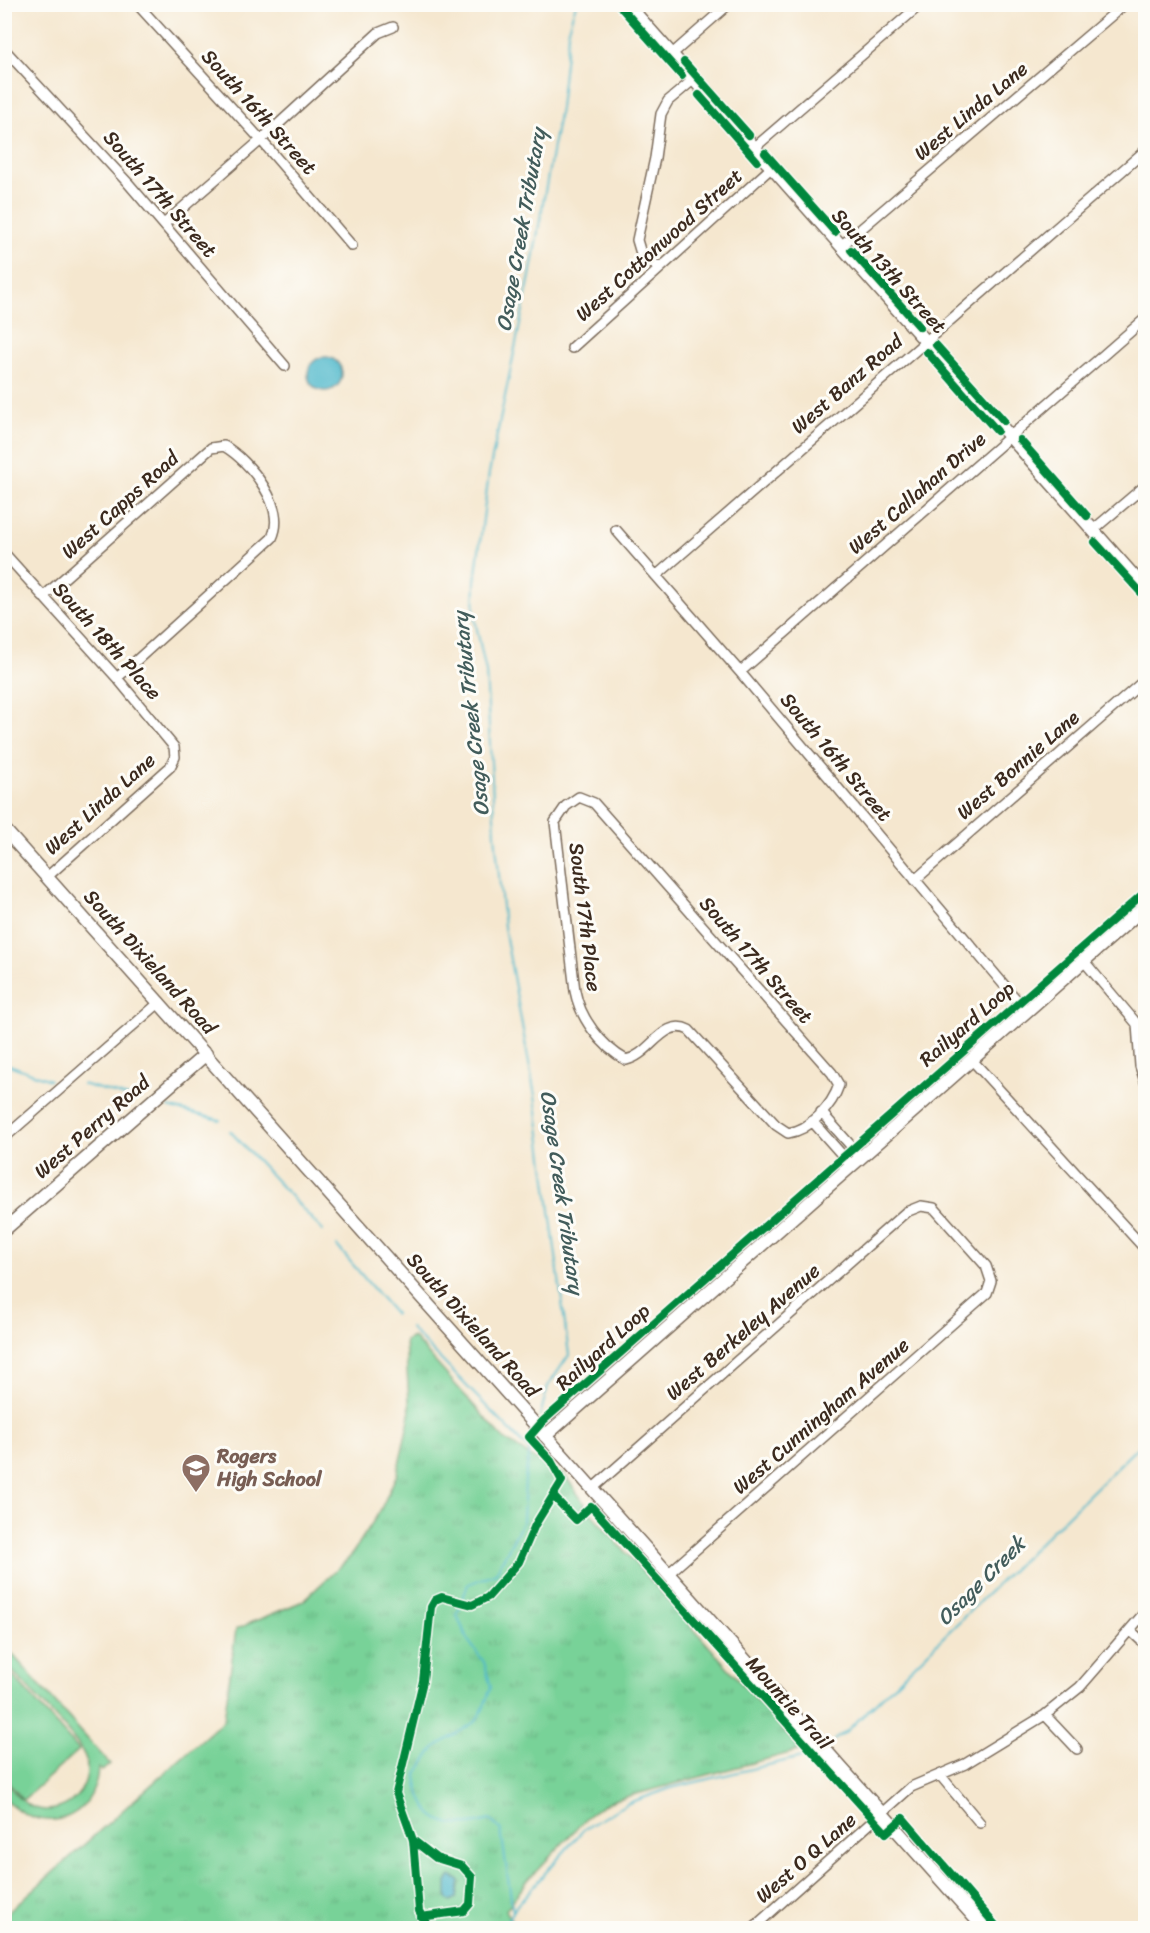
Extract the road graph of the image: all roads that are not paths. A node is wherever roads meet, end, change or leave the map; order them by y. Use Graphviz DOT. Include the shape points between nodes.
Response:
graph roads {
  1 [pos="137,4"];
  2 [pos="627,4"];
  3 [pos="729,4"];
  4 [pos="921,4"];
  5 [pos="1125,4"];
  6 [pos="393,27"];
  7 [pos="4,49"];
  8 [pos="671,55"];
  9 [pos="693,80"];
  10 [pos="261,140"];
  11 [pos="754,148"];
  12 [pos="1146,150"];
  13 [pos="771,168"];
  14 [pos="164,224"];
  15 [pos="352,246"];
  16 [pos="841,246"];
  17 [pos="659,267"];
  18 [pos="1146,318"];
  19 [pos="925,340"];
  20 [pos="572,348"];
  21 [pos="285,366"];
  22 [pos="1009,436"];
  23 [pos="1146,485"];
  24 [pos="616,530"];
  25 [pos="1093,530"];
  26 [pos="5,554"];
  27 [pos="656,576"];
  28 [pos="1146,590"];
  29 [pos="43,597"];
  30 [pos="740,672"];
  31 [pos="117,678"];
  32 [pos="1146,678"];
  33 [pos="175,757"];
  34 [pos="579,797"];
  35 [pos="4,829"];
  36 [pos="47,877"];
  37 [pos="915,880"];
  38 [pos="1146,906"];
  39 [pos="1083,960"];
  40 [pos="160,1002"];
  41 [pos="1026,1011"];
  42 [pos="206,1054"];
  43 [pos="971,1059"];
  44 [pos="1146,1084"];
  45 [pos="821,1113"];
  46 [pos="812,1121"];
  47 [pos="4,1138"];
  48 [pos="856,1160"];
  49 [pos="921,1206"];
  50 [pos="4,1230"];
  51 [pos="1146,1250"];
  52 [pos="544,1436"];
  53 [pos="592,1489"];
  54 [pos="668,1574"];
  55 [pos="1146,1611"];
  56 [pos="1131,1630"];
  57 [pos="1146,1645"];
  58 [pos="1045,1715"];
  59 [pos="1077,1749"];
  60 [pos="940,1774"];
  61 [pos="883,1814"];
  62 [pos="980,1823"];
  63 [pos="753,1929"];
  64 [pos="984,1929"];
  1 -- 10 [label="street, South 16th Street"];
  2 -- 8 [label="street, South 13th Street"];
  3 -- 8 [label="street"];
  4 -- 11 [label="street, West Cottonwood Street"];
  5 -- 16 [label="street, West Linda Lane"];
  6 -- 10 [label="street" via="378,33"];
  7 -- 14 [label="street, South 17th Street"];
  8 -- 9 [label="street, South 13th Street"];
  9 -- 11 [label="street, South 13th Street"];
  9 -- 17 [label="street" via="668,101 661,114 637,240 642,257"];
  10 -- 14 [label="street"];
  10 -- 15 [label="street, South 16th Street"];
  11 -- 13 [label="street, South 13th Street"];
  12 -- 19 [label="street, West Banz Road"];
  13 -- 16 [label="street, South 13th Street"];
  13 -- 17 [label="street, West Cottonwood Street"];
  14 -- 21 [label="street, South 17th Street"];
  16 -- 19 [label="street, South 13th Street"];
  17 -- 20 [label="street, West Cottonwood Street"];
  18 -- 22 [label="street, West Callahan Drive"];
  19 -- 22 [label="street, South 13th Street"];
  19 -- 27 [label="street, West Banz Road"];
  22 -- 25 [label="street, South 13th Street"];
  22 -- 30 [label="street, West Callahan Drive"];
  23 -- 25 [label="street"];
  24 -- 27 [label="street, South 16th Street"];
  25 -- 28 [label="street, South 13th Street"];
  26 -- 29 [label="street, South 18th Place"];
  27 -- 30 [label="street, South 16th Street"];
  29 -- 31 [label="street, South 18th Place"];
  29 -- 31 [label="street, West Capps Road" via="211,448 224,446 240,460 270,495 276,530 267,545"];
  30 -- 37 [label="street, South 16th Street"];
  31 -- 33 [label="street, South 18th Place" via="171,740"];
  32 -- 37 [label="street, West Bonnie Lane"];
  33 -- 36 [label="street, West Linda Lane" via="170,767"];
  34 -- 45 [label="street, South 17th Street" via="594,803 832,1073 839,1085 834,1101"];
  34 -- 46 [label="street, South 17th Place" via="566,806 555,822 575,991 587,1023 616,1055 626,1060 634,1059 670,1027 679,1025 689,1030 776,1125 788,1133 800,1131"];
  35 -- 36 [label="street, South Dixieland Road"];
  36 -- 40 [label="street, South Dixieland Road"];
  37 -- 41 [label="street, South 16th Street"];
  38 -- 39 [label="street"];
  39 -- 41 [label="street"];
  39 -- 44 [label="street" via="1137,1024 1140,1066"];
  40 -- 42 [label="street, South Dixieland Road"];
  40 -- 47 [label="street"];
  41 -- 43 [label="street"];
  42 -- 50 [label="street, West Perry Road"];
  42 -- 52 [label="street, South Dixieland Road"];
  43 -- 48 [label="street"];
  43 -- 51 [label="street"];
  45 -- 46 [label="street, South 17th Place"];
  45 -- 48 [label="street"];
  46 -- 48 [label="street"];
  48 -- 52 [label="street"];
  49 -- 53 [label="street, West Berkeley Avenue" via="906,1212"];
  49 -- 54 [label="street, West Cunningham Avenue" via="934,1208 986,1266 991,1281 987,1293"];
  52 -- 53 [label="street, South Dixieland Road"];
  53 -- 54 [label="street, South Dixieland Road"];
  54 -- 61 [label="street, South Dixieland Road"];
  55 -- 56 [label="street, West O Q Lane"];
  56 -- 57 [label="street"];
  56 -- 58 [label="street, West O Q Lane" via="1080,1687"];
  58 -- 59 [label="street"];
  58 -- 60 [label="street, West O Q Lane" via="965,1764"];
  60 -- 61 [label="street, West O Q Lane" via="911,1787"];
  60 -- 62 [label="street"];
  61 -- 63 [label="street, West O Q Lane"];
  61 -- 64 [label="street, South Dixieland Road"];
}
